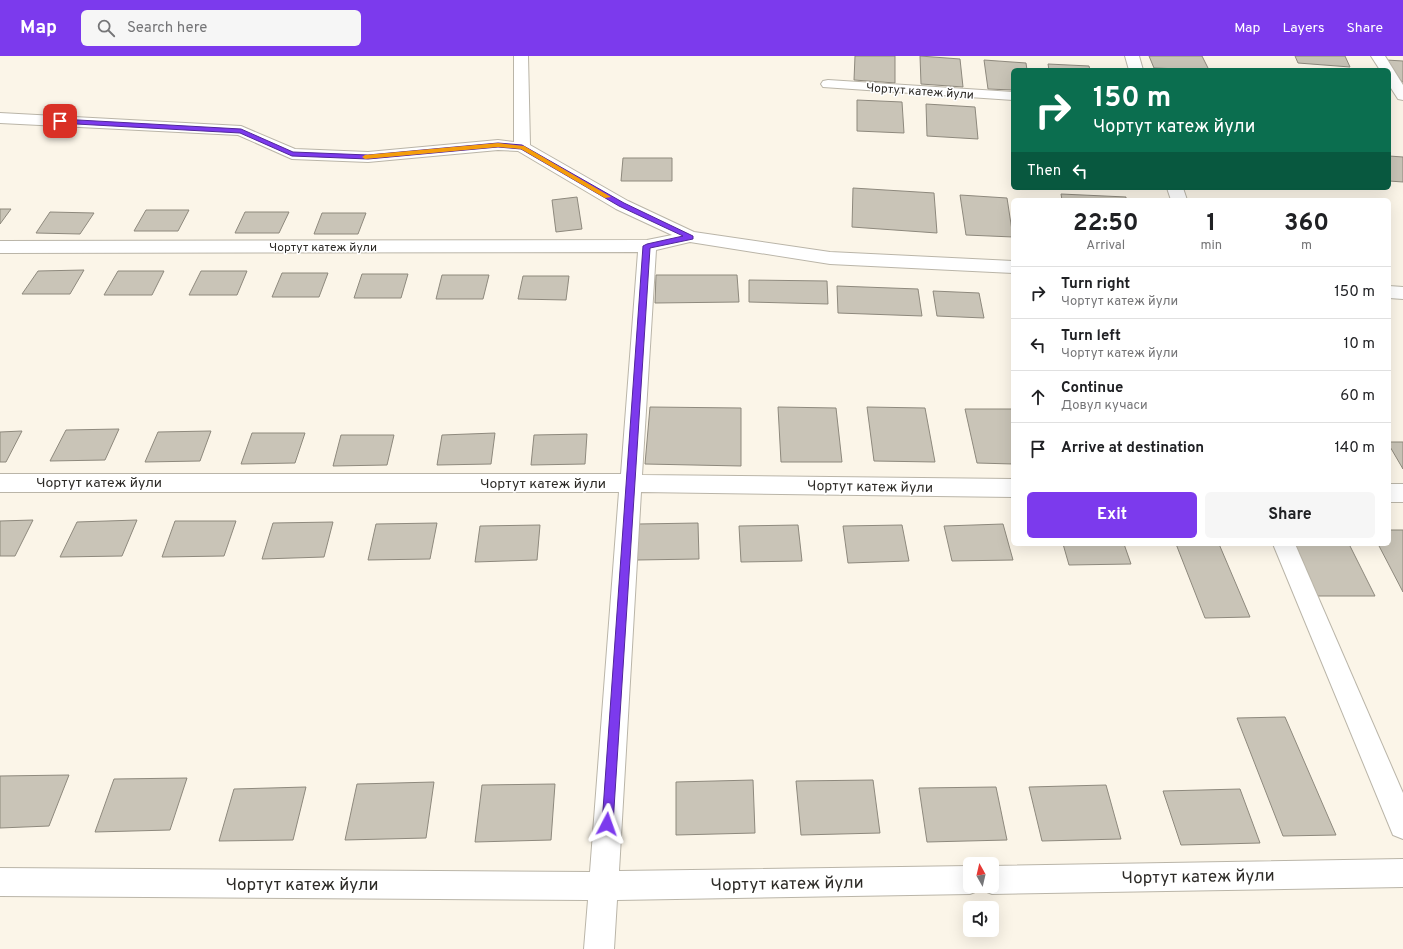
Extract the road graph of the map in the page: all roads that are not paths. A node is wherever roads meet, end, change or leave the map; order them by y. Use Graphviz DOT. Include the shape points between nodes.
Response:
graph roads {
  1 [pos="521,56"];
  2 [pos="1132,56"];
  3 [pos="1378,56"];
  4 [pos="1135,68"];
  5 [pos="1385,68"];
  6 [pos="1391,77"];
  7 [pos="828,84"];
  8 [pos="1011,96"];
  9 [pos="1403,96"];
  10 [pos="0,118"];
  11 [pos="522,147"];
  12 [pos="690,237"];
  13 [pos="647,246"];
  14 [pos="0,247"];
  15 [pos="1011,267"];
  16 [pos="1391,292"];
  17 [pos="1403,293"];
  18 [pos="0,483"];
  19 [pos="631,483"];
  20 [pos="1011,488"];
  21 [pos="1391,493"];
  22 [pos="1403,493"];
  23 [pos="1285,546"];
  24 [pos="1403,825"];
  25 [pos="1403,873"];
  26 [pos="963,880"];
  27 [pos="999,880"];
  28 [pos="0,882"];
  29 [pos="603,886"];
  30 [pos="599,949"];
  1 -- 11 [label="street"];
  2 -- 4 [label="street"];
  3 -- 5 [label="street"];
  6 -- 9 [label="street"];
  7 -- 8 [label="street, Чортут катеж йули"];
  10 -- 11 [label="street" via="241,131 292,154 368,157 498,145"];
  11 -- 12 [label="street, Чортут катеж йули" via="622,205"];
  12 -- 13 [label="street, Чортут катеж йули"];
  12 -- 15 [label="street, Чортут катеж йули" via="830,258"];
  13 -- 14 [label="street, Чортут катеж йули"];
  13 -- 19 [label="street"];
  16 -- 17 [label="street"];
  18 -- 19 [label="street, Чортут катеж йули"];
  19 -- 20 [label="street, Чортут катеж йули"];
  19 -- 29 [label="street"];
  21 -- 22 [label="street"];
  23 -- 24 [label="street"];
  25 -- 27 [label="street, Чортут катеж йули"];
  26 -- 29 [label="street, Чортут катеж йули"];
  28 -- 29 [label="street, Чортут катеж йули"];
  29 -- 30 [label="street"];
}
